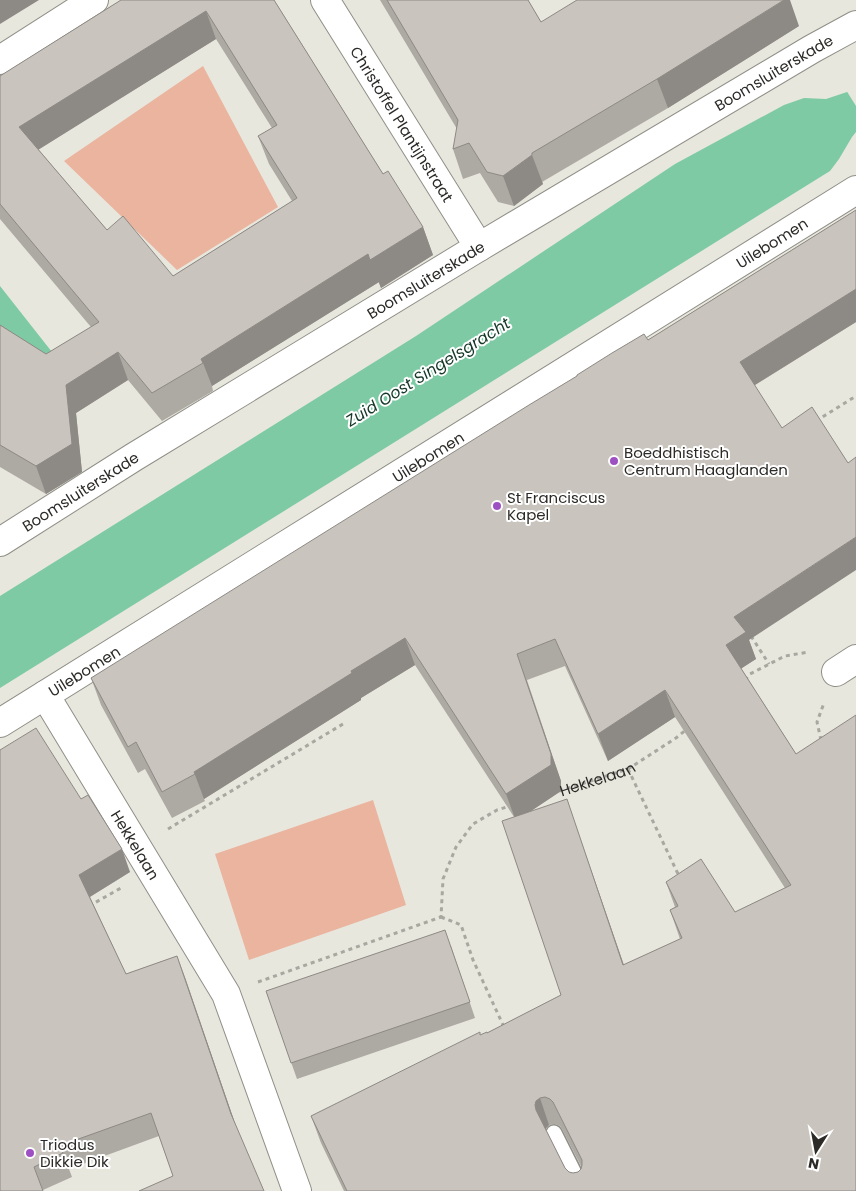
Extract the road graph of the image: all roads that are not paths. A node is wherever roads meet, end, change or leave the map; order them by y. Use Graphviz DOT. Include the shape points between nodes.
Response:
graph roads {
  1 [pos="94,0"];
  2 [pos="326,0"];
  3 [pos="856,25"];
  4 [pos="0,60"];
  5 [pos="856,190"];
  6 [pos="479,247"];
  7 [pos="0,542"];
  8 [pos="45,695"];
  9 [pos="0,723"];
  10 [pos="554,1133"];
  11 [pos="298,1191"];
  12 [pos="583,1191"];
  1 -- 4 [label="street"];
  2 -- 6 [label="street, Christoffel Plantijnstraat"];
  3 -- 6 [label="street, Boomsluiterskade"];
  5 -- 8 [label="street, Uilebomen"];
  6 -- 7 [label="street, Boomsluiterskade"];
  8 -- 9 [label="street, Uilebomen"];
  8 -- 11 [label="street, Hekkelaan" via="226,994"];
  10 -- 12 [label="lane"];
}
